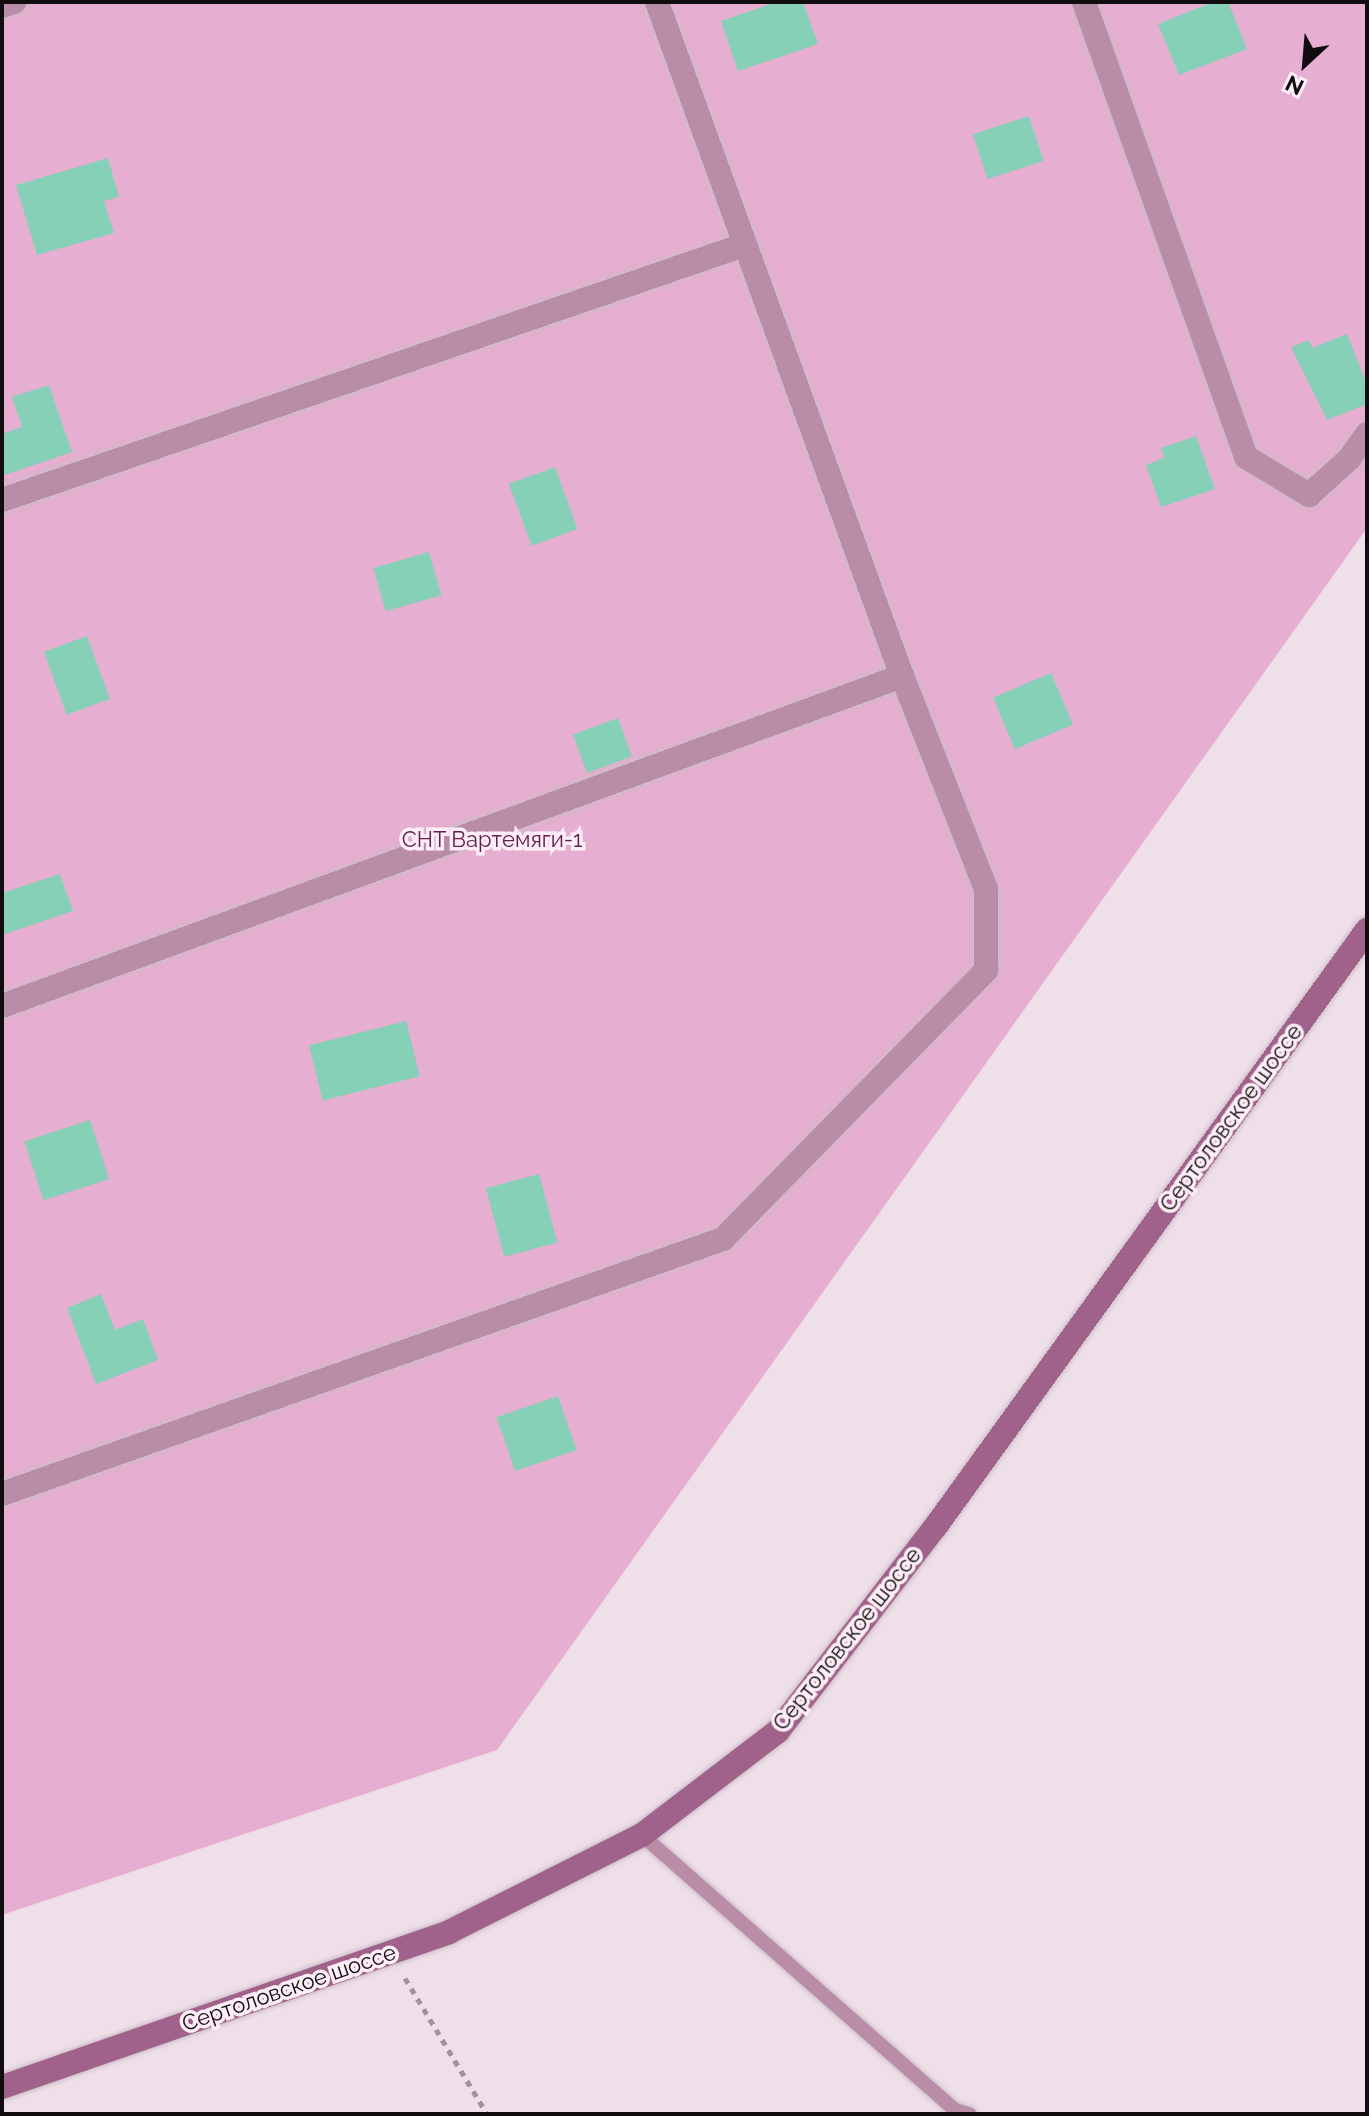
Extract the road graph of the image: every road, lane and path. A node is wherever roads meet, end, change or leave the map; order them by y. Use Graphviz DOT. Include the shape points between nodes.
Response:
graph roads {
  1 [pos="14,2"];
  2 [pos="657,2"];
  3 [pos="1084,2"];
  4 [pos="2,6"];
  5 [pos="744,245"];
  6 [pos="1367,434"];
  7 [pos="2,500"];
  8 [pos="902,676"];
  9 [pos="1367,930"];
  10 [pos="2,1006"];
  11 [pos="2,1494"];
  12 [pos="642,1835"];
  13 [pos="391,1952"];
  14 [pos="2,2087"];
  15 [pos="487,2114"];
  16 [pos="969,2114"];
  1 -- 4 [label="street"];
  2 -- 5 [label="street"];
  3 -- 6 [label="street" via="1246,457 1309,495 1349,459"];
  5 -- 7 [label="street"];
  5 -- 8 [label="street"];
  8 -- 10 [label="street"];
  8 -- 11 [label="street" via="986,889 986,970 723,1239"];
  9 -- 12 [label="main road, Сертоловское шоссе" via="936,1526 778,1731"];
  12 -- 13 [label="main road, Сертоловское шоссе" via="449,1932"];
  12 -- 16 [label="lane" via="955,2110"];
  13 -- 14 [label="main road, Сертоловское шоссе"];
  13 -- 15 [label="path"];
}
